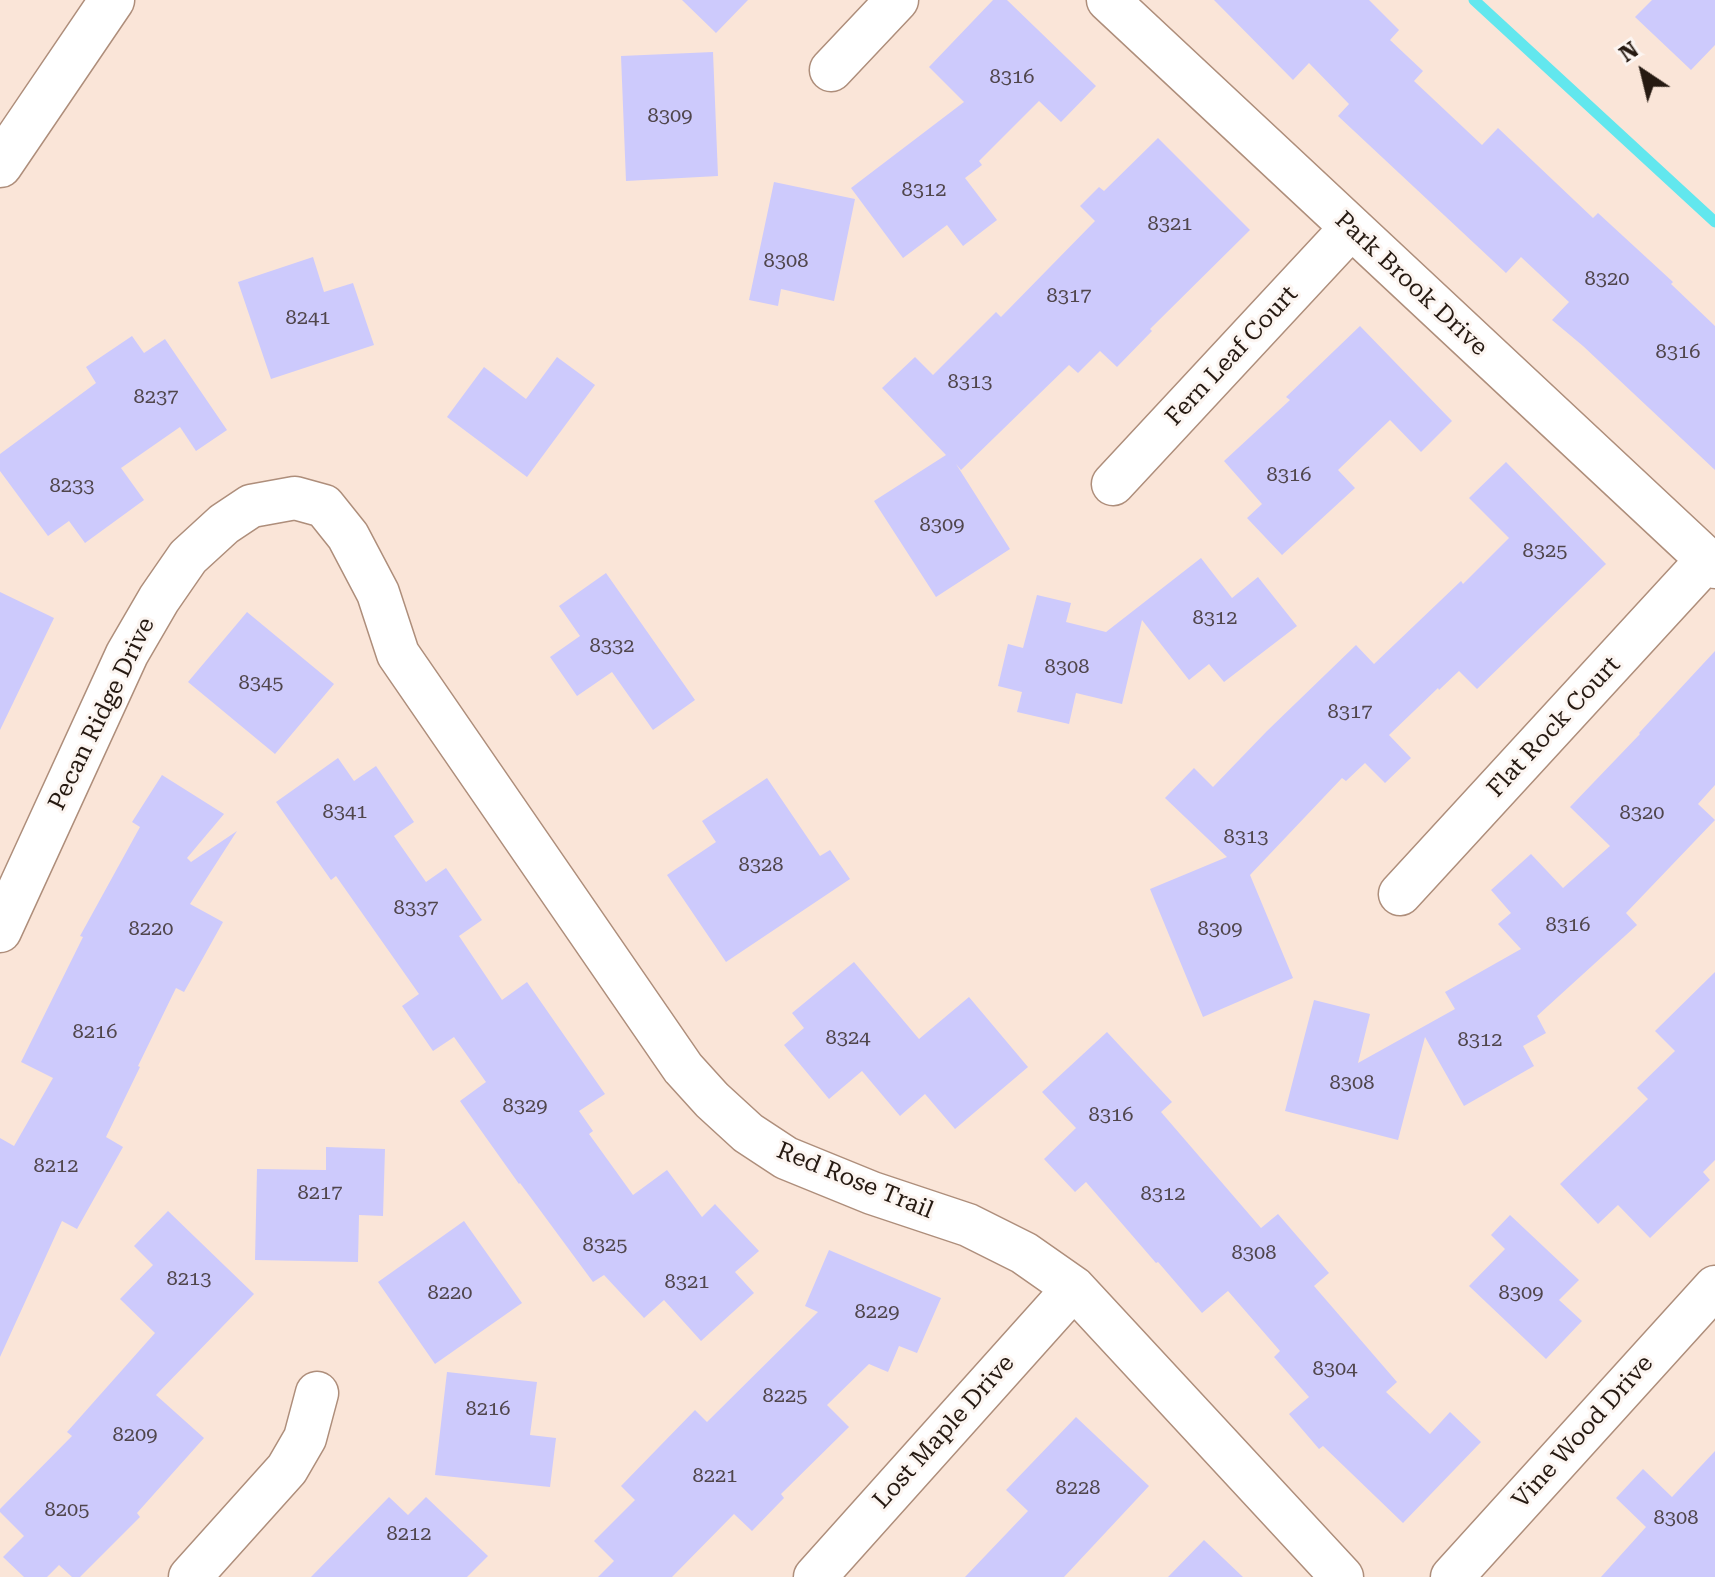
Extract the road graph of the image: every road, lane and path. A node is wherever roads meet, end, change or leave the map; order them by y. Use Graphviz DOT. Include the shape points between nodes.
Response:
graph roads {
  1 [pos="112,0"];
  2 [pos="897,0"];
  3 [pos="1108,0"];
  4 [pos="831,70"];
  5 [pos="0,165"];
  6 [pos="1351,228"];
  7 [pos="1113,484"];
  8 [pos="324,506"];
  9 [pos="1711,563"];
  10 [pos="1400,894"];
  11 [pos="0,931"];
  12 [pos="1715,1287"];
  13 [pos="1074,1288"];
  14 [pos="317,1393"];
  15 [pos="190,1577"];
  16 [pos="815,1577"];
  17 [pos="1342,1577"];
  18 [pos="1452,1577"];
  1 -- 5 [label="main road"];
  2 -- 4 [label="street"];
  3 -- 6 [label="street, Park Brook Drive"];
  6 -- 7 [label="street, Fern Leaf Court"];
  6 -- 9 [label="street, Park Brook Drive"];
  8 -- 11 [label="street, Pecan Ridge Drive" via="295,498 251,506 188,557 127,654"];
  8 -- 13 [label="street, Red Rose Trail" via="348,536 378,593 398,654 683,1068 712,1100 786,1158 968,1225 1024,1253"];
  9 -- 10 [label="street, Flat Rock Court"];
  12 -- 18 [label="street, Vine Wood Drive"];
  13 -- 16 [label="street, Lost Maple Drive"];
  13 -- 17 [label="street, Red Rose Trail"];
  14 -- 15 [label="street" via="305,1438 287,1469"];
}
